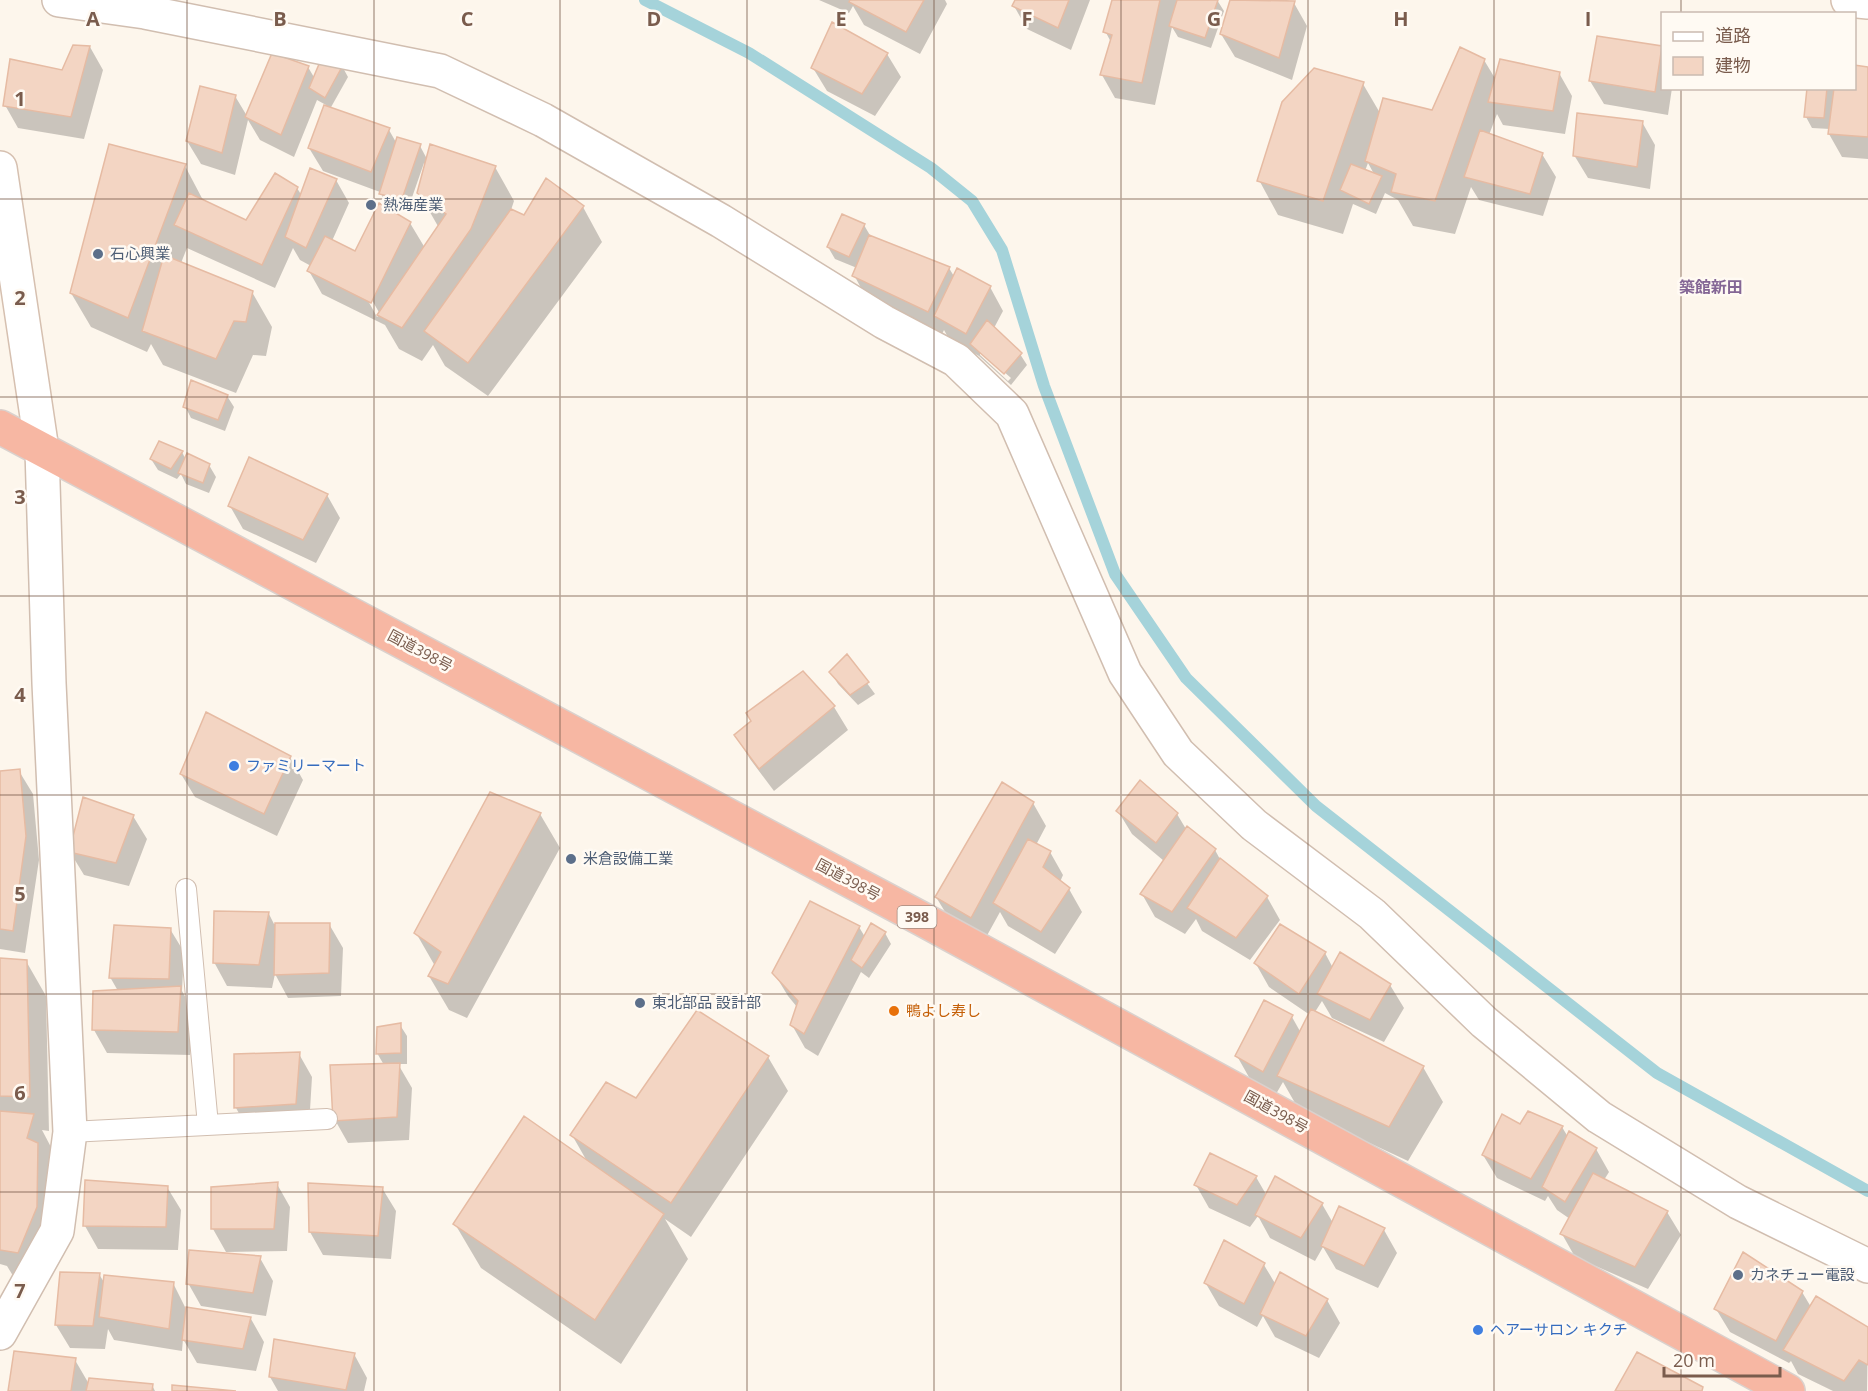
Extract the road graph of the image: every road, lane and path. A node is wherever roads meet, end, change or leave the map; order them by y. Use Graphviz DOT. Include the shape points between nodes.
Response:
graph roads {
  1 [pos="59,0"];
  2 [pos="1848,0"];
  3 [pos="1868,2"];
  4 [pos="0,168"];
  5 [pos="0,427"];
  6 [pos="42,450"];
  7 [pos="186,889"];
  8 [pos="327,1119"];
  9 [pos="208,1125"];
  10 [pos="70,1132"];
  11 [pos="1868,1266"];
  12 [pos="0,1333"];
  13 [pos="1788,1391"];
  1 -- 11 [label="street" via="145,12 440,71 543,120 721,221 884,322 956,360 1012,414 1125,673 1178,753 1254,825 1372,914 1484,1022 1599,1117 1738,1202"];
  2 -- 3 [label="street"];
  4 -- 6 [label="street"];
  5 -- 6 [label="highway, 国道398号 / 398"];
  6 -- 10 [label="street" via="49,695"];
  6 -- 13 [label="highway, 国道398号 / 398" via="911,914"];
  7 -- 9 [label="lane"];
  8 -- 9 [label="lane"];
  9 -- 10 [label="lane"];
  10 -- 12 [label="street" via="57,1231"];
}
